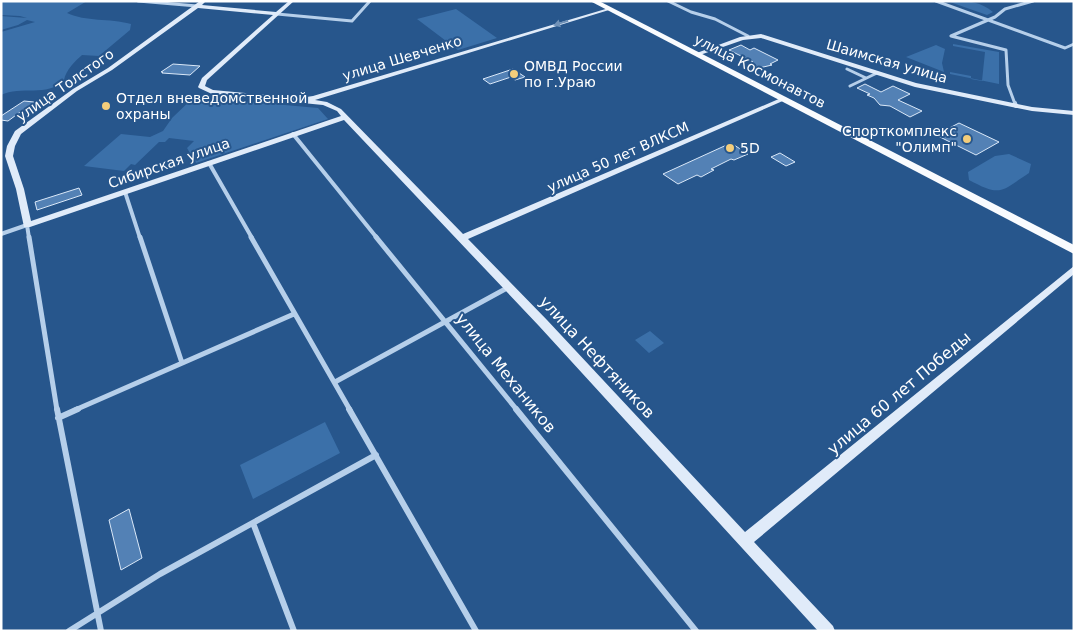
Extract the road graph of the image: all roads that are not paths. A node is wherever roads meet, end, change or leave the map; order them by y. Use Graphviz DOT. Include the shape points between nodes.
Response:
graph roads {
  1 [pos="138,1"];
  2 [pos="204,1"];
  3 [pos="292,1"];
  4 [pos="370,1"];
  5 [pos="593,1"];
  6 [pos="668,1"];
  7 [pos="936,1"];
  8 [pos="1033,1"];
  9 [pos="198,6"];
  10 [pos="607,9"];
  11 [pos="277,14"];
  12 [pos="988,20"];
  13 [pos="748,36"];
  14 [pos="1074,44"];
  15 [pos="697,54"];
  16 [pos="847,70"];
  17 [pos="877,73"];
  18 [pos="866,78"];
  19 [pos="850,86"];
  20 [pos="346,88"];
  21 [pos="783,99"];
  22 [pos="300,100"];
  23 [pos="1016,106"];
  24 [pos="342,113"];
  25 [pos="1074,113"];
  26 [pos="293,134"];
  27 [pos="209,163"];
  28 [pos="124,192"];
  29 [pos="27,225"];
  30 [pos="1,234"];
  31 [pos="463,238"];
  32 [pos="1074,250"];
  33 [pos="1074,269"];
  34 [pos="509,287"];
  35 [pos="294,314"];
  36 [pos="446,321"];
  37 [pos="182,363"];
  38 [pos="335,382"];
  39 [pos="58,418"];
  40 [pos="376,455"];
  41 [pos="253,523"];
  42 [pos="745,541"];
  43 [pos="97,612"];
  44 [pos="69,631"];
  45 [pos="101,631"];
  46 [pos="294,631"];
  47 [pos="476,631"];
  48 [pos="696,631"];
  49 [pos="828,631"];
  1 -- 9 [label="street"];
  2 -- 9 [label="main road, улица Толстого"];
  3 -- 11 [label="main road"];
  4 -- 11 [label="street" via="352,21"];
  5 -- 10 [label="main road, улица Космонавтов"];
  6 -- 13 [label="street"];
  7 -- 12 [label="street"];
  8 -- 12 [label="street" via="1005,9"];
  9 -- 11 [label="main road"];
  9 -- 29 [label="main road, улица Толстого" via="18,133 9,156"];
  10 -- 15 [label="main road, улица Космонавтов"];
  10 -- 20 [label="main road, улица Шевченко, one-way"];
  11 -- 22 [label="main road, улица Шевченко" via="204,79 201,87 212,92"];
  12 -- 14 [label="street" via="1065,48"];
  12 -- 23 [label="street" via="951,36 1006,50 1008,86"];
  13 -- 15 [label="main road, Шаимская улица"];
  13 -- 17 [label="main road, Шаимская улица" via="770,38"];
  15 -- 21 [label="main road, улица Космонавтов"];
  16 -- 18 [label="street"];
  17 -- 18 [label="street"];
  17 -- 23 [label="main road, Шаимская улица" via="915,85"];
  18 -- 19 [label="street"];
  20 -- 22 [label="main road, улица Шевченко"];
  20 -- 24 [label="main road" via="335,98"];
  21 -- 31 [label="main road, улица 50 лет ВЛКСМ"];
  21 -- 32 [label="main road, улица Космонавтов"];
  22 -- 24 [label="main road, улица Нефтяников" via="325,103"];
  23 -- 25 [label="main road, Шаимская улица"];
  24 -- 26 [label="main road, Сибирская улица"];
  24 -- 31 [label="main road, улица Нефтяников"];
  26 -- 27 [label="main road, Сибирская улица"];
  26 -- 36 [label="street, улица Механиков"];
  27 -- 28 [label="main road, Сибирская улица"];
  27 -- 35 [label="street"];
  28 -- 29 [label="main road, Сибирская улица"];
  28 -- 37 [label="street"];
  29 -- 30 [label="street, Сибирская улица"];
  29 -- 39 [label="street"];
  31 -- 34 [label="main road, улица Нефтяников"];
  33 -- 42 [label="main road, улица 60 лет Победы"];
  34 -- 36 [label="street"];
  34 -- 42 [label="main road, улица Нефтяников"];
  35 -- 37 [label="street"];
  35 -- 38 [label="street"];
  36 -- 38 [label="street"];
  36 -- 48 [label="street, улица Механиков"];
  37 -- 39 [label="street"];
  38 -- 40 [label="street"];
  39 -- 43 [label="street"];
  40 -- 41 [label="street"];
  40 -- 47 [label="street"];
  41 -- 43 [label="street"];
  41 -- 46 [label="street"];
  42 -- 49 [label="main road, улица Нефтяников"];
  43 -- 44 [label="street"];
  43 -- 45 [label="street"];
}
